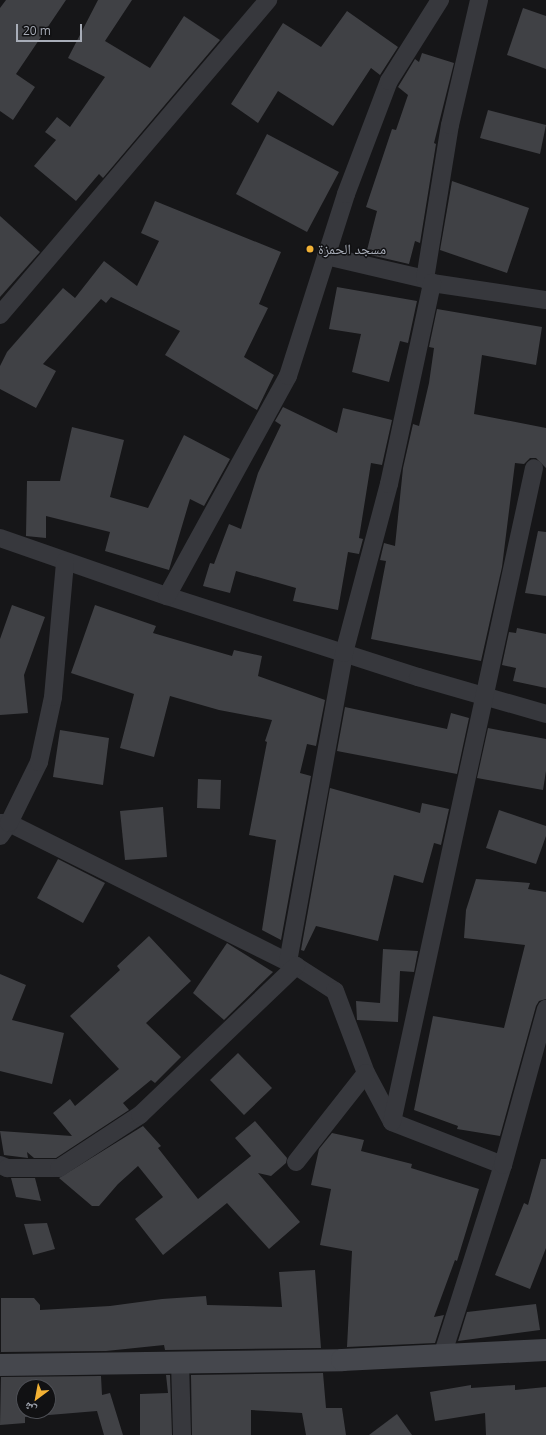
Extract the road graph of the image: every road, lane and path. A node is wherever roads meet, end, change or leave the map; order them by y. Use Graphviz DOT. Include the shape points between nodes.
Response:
graph roads {
  1 [pos="268,0"];
  2 [pos="440,0"];
  3 [pos="478,0"];
  4 [pos="326,256"];
  5 [pos="428,281"];
  6 [pos="546,300"];
  7 [pos="0,315"];
  8 [pos="534,468"];
  9 [pos="0,538"];
  10 [pos="65,562"];
  11 [pos="167,596"];
  12 [pos="344,653"];
  13 [pos="484,697"];
  14 [pos="546,714"];
  15 [pos="3,827"];
  16 [pos="292,964"];
  17 [pos="546,1009"];
  18 [pos="366,1073"];
  19 [pos="392,1122"];
  20 [pos="296,1162"];
  21 [pos="0,1165"];
  22 [pos="503,1165"];
  23 [pos="546,1350"];
  24 [pos="442,1356"];
  25 [pos="180,1362"];
  26 [pos="0,1365"];
  27 [pos="182,1435"];
  1 -- 7 [label="street"];
  2 -- 4 [label="street" via="389,81 346,194"];
  3 -- 5 [label="street" via="450,125"];
  4 -- 5 [label="street"];
  4 -- 11 [label="street" via="288,376"];
  5 -- 6 [label="street"];
  5 -- 12 [label="street" via="389,484"];
  8 -- 13 [label="street"];
  9 -- 10 [label="street"];
  10 -- 11 [label="street"];
  10 -- 15 [label="street" via="53,697 39,762"];
  11 -- 12 [label="street"];
  12 -- 13 [label="street"];
  12 -- 16 [label="street"];
  13 -- 14 [label="street"];
  13 -- 19 [label="street"];
  15 -- 16 [label="street"];
  16 -- 18 [label="street" via="335,991"];
  16 -- 21 [label="street" via="140,1115 59,1168 7,1168"];
  17 -- 22 [label="street"];
  18 -- 19 [label="street"];
  18 -- 20 [label="street"];
  19 -- 22 [label="street"];
  22 -- 24 [label="street"];
  23 -- 24 [label="street"];
  24 -- 25 [label="street"];
  25 -- 26 [label="street"];
  25 -- 27 [label="street"];
}
